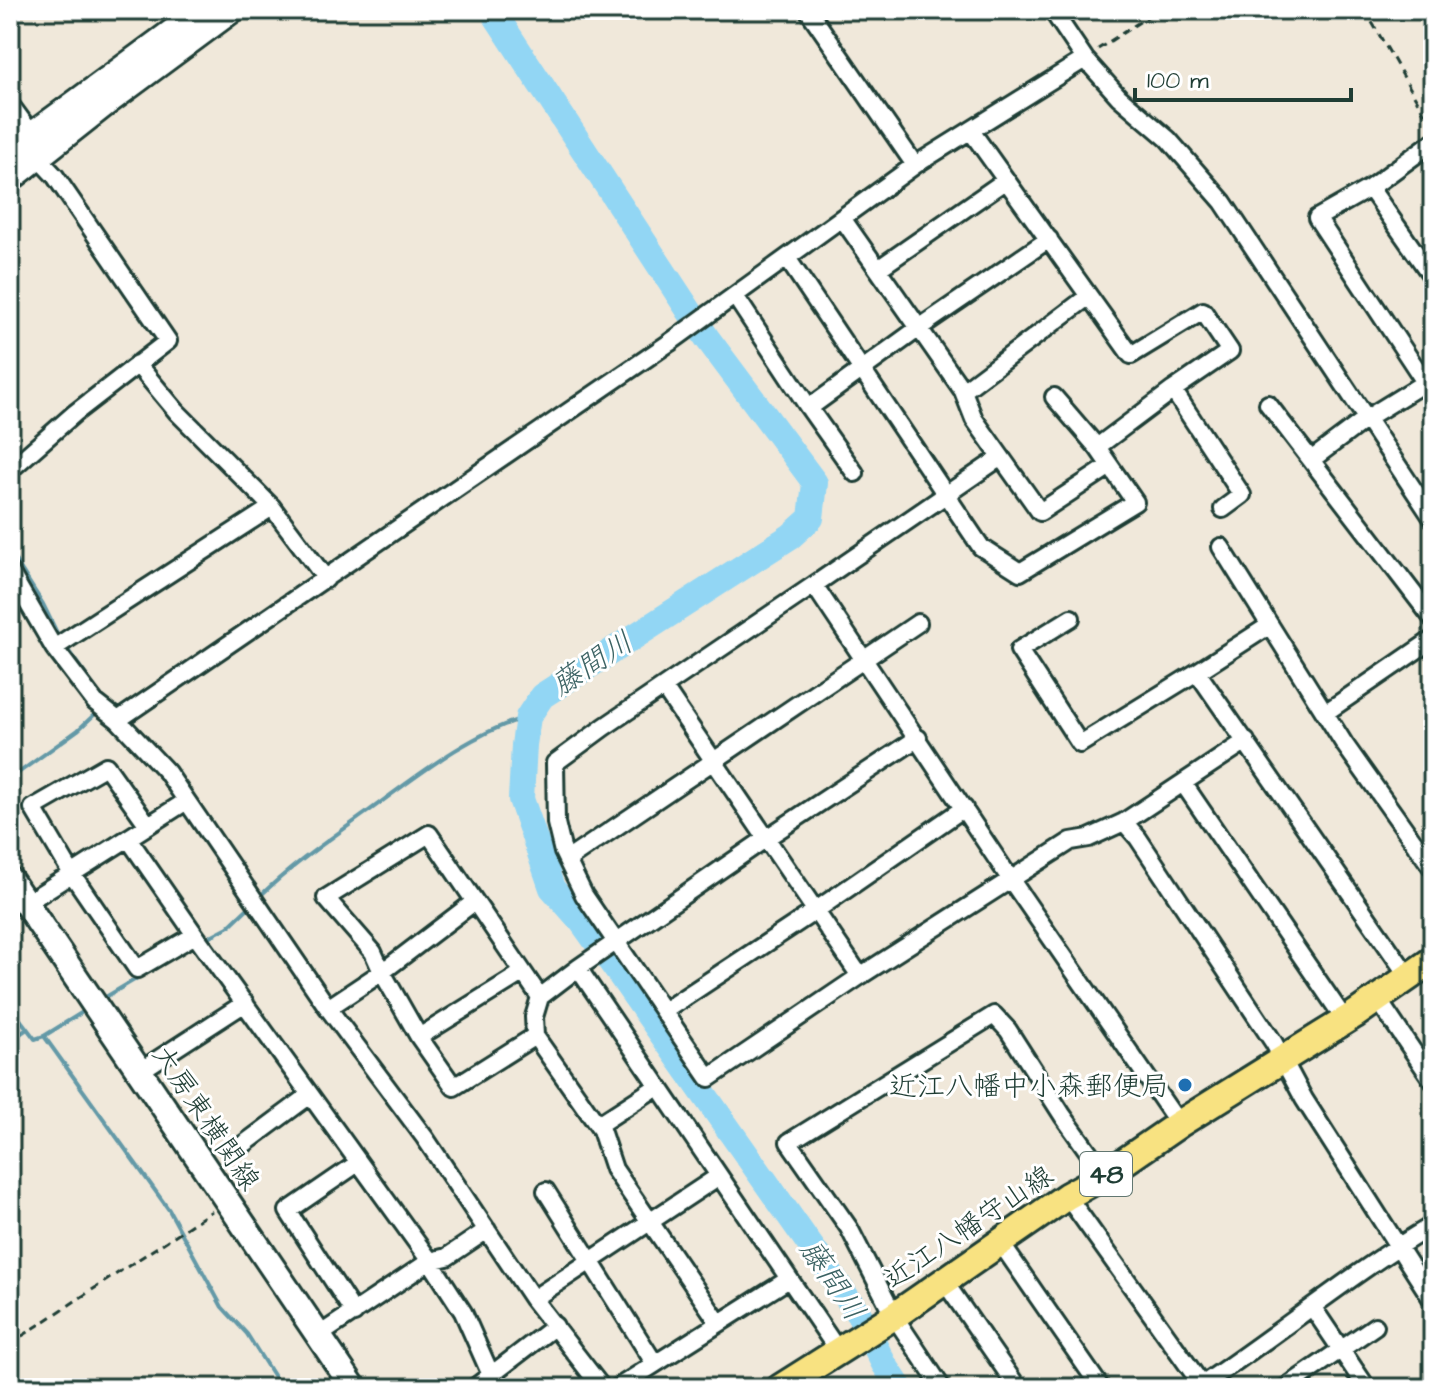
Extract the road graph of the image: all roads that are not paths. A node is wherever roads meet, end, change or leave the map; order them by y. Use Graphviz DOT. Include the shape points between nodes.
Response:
graph roads {
  1 [pos="202,10"];
  2 [pos="232,10"];
  3 [pos="808,10"];
  4 [pos="1052,10"];
  5 [pos="1085,59"];
  6 [pos="10,111"];
  7 [pos="971,131"];
  8 [pos="1433,142"];
  9 [pos="33,147"];
  10 [pos="10,156"];
  11 [pos="915,165"];
  12 [pos="10,179"];
  13 [pos="1006,180"];
  14 [pos="1370,188"];
  15 [pos="842,218"];
  16 [pos="1049,239"];
  17 [pos="787,258"];
  18 [pos="878,269"];
  19 [pos="1433,278"];
  20 [pos="1089,296"];
  21 [pos="730,300"];
  22 [pos="919,328"];
  23 [pos="137,364"];
  24 [pos="863,369"];
  25 [pos="1429,380"];
  26 [pos="1173,390"];
  27 [pos="963,391"];
  28 [pos="1054,397"];
  29 [pos="1268,404"];
  30 [pos="809,408"];
  31 [pos="1367,418"];
  32 [pos="1097,447"];
  33 [pos="1001,457"];
  34 [pos="1311,460"];
  35 [pos="1110,466"];
  36 [pos="10,470"];
  37 [pos="855,473"];
  38 [pos="947,495"];
  39 [pos="272,507"];
  40 [pos="1223,509"];
  41 [pos="1433,519"];
  42 [pos="1221,547"];
  43 [pos="10,572"];
  44 [pos="326,579"];
  45 [pos="814,585"];
  46 [pos="1071,618"];
  47 [pos="1433,619"];
  48 [pos="918,623"];
  49 [pos="1270,625"];
  50 [pos="1433,639"];
  51 [pos="61,645"];
  52 [pos="865,660"];
  53 [pos="1197,672"];
  54 [pos="664,688"];
  55 [pos="1325,713"];
  56 [pos="118,720"];
  57 [pos="918,738"];
  58 [pos="1246,741"];
  59 [pos="711,761"];
  60 [pos="1183,783"];
  61 [pos="185,802"];
  62 [pos="964,808"];
  63 [pos="1124,822"];
  64 [pos="148,825"];
  65 [pos="128,838"];
  66 [pos="765,839"];
  67 [pos="567,860"];
  68 [pos="1433,869"];
  69 [pos="72,874"];
  70 [pos="10,880"];
  71 [pos="1011,880"];
  72 [pos="474,902"];
  73 [pos="26,903"];
  74 [pos="815,911"];
  75 [pos="195,935"];
  76 [pos="618,942"];
  77 [pos="1433,960"];
  78 [pos="578,968"];
  79 [pos="382,972"];
  80 [pos="522,973"];
  81 [pos="860,976"];
  82 [pos="1408,976"];
  83 [pos="540,997"];
  84 [pos="1377,998"];
  85 [pos="245,1003"];
  86 [pos="328,1008"];
  87 [pos="664,1011"];
  88 [pos="1345,1020"];
  89 [pos="535,1036"];
  90 [pos="419,1037"];
  91 [pos="1282,1059"];
  92 [pos="140,1071"];
  93 [pos="1433,1081"];
  94 [pos="658,1086"];
  95 [pos="310,1095"];
  96 [pos="1179,1124"];
  97 [pos="598,1125"];
  98 [pos="240,1147"];
  99 [pos="358,1163"];
  100 [pos="1105,1175"];
  101 [pos="719,1176"];
  102 [pos="546,1191"];
  103 [pos="1067,1196"];
  104 [pos="650,1220"];
  105 [pos="1433,1225"];
  106 [pos="487,1230"];
  107 [pos="1000,1242"];
  108 [pos="1397,1246"];
  109 [pos="430,1261"];
  110 [pos="589,1261"];
  111 [pos="789,1279"];
  112 [pos="944,1281"];
  113 [pos="533,1299"];
  114 [pos="1433,1301"];
  115 [pos="1313,1308"];
  116 [pos="354,1313"];
  117 [pos="894,1316"];
  118 [pos="719,1323"];
  119 [pos="555,1326"];
  120 [pos="1375,1326"];
  121 [pos="318,1336"];
  122 [pos="1341,1349"];
  123 [pos="839,1352"];
  124 [pos="655,1364"];
  125 [pos="496,1381"];
  126 [pos="354,1388"];
  127 [pos="474,1388"];
  128 [pos="602,1388"];
  129 [pos="617,1388"];
  130 [pos="780,1388"];
  131 [pos="942,1388"];
  132 [pos="1018,1388"];
  133 [pos="1101,1388"];
  134 [pos="1285,1388"];
  135 [pos="1367,1388"];
  1 -- 9 [label="main road"];
  2 -- 9 [label="main road"];
  3 -- 11 [label="street"];
  4 -- 5 [label="street"];
  5 -- 7 [label="street"];
  5 -- 31 [label="street" via="1168,139 1223,202"];
  6 -- 9 [label="main road"];
  7 -- 11 [label="street"];
  7 -- 13 [label="street"];
  8 -- 14 [label="street"];
  9 -- 10 [label="main road"];
  9 -- 12 [label="main road"];
  9 -- 23 [label="street" via="168,341"];
  11 -- 15 [label="street"];
  13 -- 16 [label="street"];
  13 -- 18 [label="street"];
  14 -- 19 [label="street"];
  14 -- 25 [label="street" via="1317,218"];
  15 -- 17 [label="street"];
  15 -- 18 [label="street"];
  16 -- 20 [label="street"];
  16 -- 22 [label="street"];
  17 -- 21 [label="street"];
  17 -- 24 [label="street"];
  18 -- 22 [label="street"];
  20 -- 26 [label="street" via="1131,355 1203,311 1230,351"];
  20 -- 27 [label="street"];
  21 -- 30 [label="street"];
  21 -- 44 [label="street"];
  22 -- 24 [label="street"];
  22 -- 27 [label="street"];
  23 -- 36 [label="street"];
  23 -- 39 [label="street"];
  24 -- 30 [label="street"];
  24 -- 38 [label="street"];
  25 -- 31 [label="street"];
  26 -- 32 [label="street"];
  26 -- 40 [label="street" via="1242,495"];
  27 -- 33 [label="street" via="974,419"];
  28 -- 32 [label="street"];
  29 -- 34 [label="street"];
  30 -- 37 [label="street"];
  31 -- 34 [label="street"];
  31 -- 41 [label="street"];
  32 -- 35 [label="street"];
  33 -- 35 [label="street" via="1040,512"];
  33 -- 38 [label="street"];
  34 -- 47 [label="street"];
  35 -- 38 [label="street" via="1135,502 1020,572 981,547"];
  38 -- 45 [label="street"];
  39 -- 44 [label="street"];
  39 -- 51 [label="street"];
  42 -- 49 [label="street"];
  43 -- 51 [label="street"];
  44 -- 56 [label="street"];
  45 -- 52 [label="street"];
  45 -- 54 [label="street"];
  46 -- 53 [label="street" via="1019,650 1080,744"];
  48 -- 52 [label="street"];
  49 -- 53 [label="street"];
  49 -- 55 [label="street"];
  50 -- 55 [label="street"];
  51 -- 56 [label="street" via="95,702"];
  52 -- 57 [label="street"];
  52 -- 59 [label="street"];
  53 -- 58 [label="street"];
  54 -- 59 [label="street"];
  54 -- 67 [label="street" via="555,763 556,823"];
  55 -- 68 [label="street"];
  56 -- 61 [label="street" via="167,772"];
  57 -- 62 [label="street"];
  57 -- 66 [label="street"];
  58 -- 60 [label="street"];
  58 -- 82 [label="street"];
  59 -- 66 [label="street"];
  59 -- 67 [label="street"];
  60 -- 63 [label="street"];
  60 -- 88 [label="street"];
  61 -- 64 [label="street"];
  61 -- 86 [label="street"];
  62 -- 71 [label="street"];
  62 -- 74 [label="street"];
  63 -- 71 [label="street" via="1071,841"];
  63 -- 91 [label="street"];
  64 -- 65 [label="street"];
  64 -- 69 [label="street" via="106,766 33,808"];
  65 -- 69 [label="street"];
  65 -- 75 [label="street"];
  66 -- 74 [label="street"];
  66 -- 76 [label="street"];
  67 -- 76 [label="street" via="584,895"];
  69 -- 73 [label="street"];
  69 -- 75 [label="street" via="137,969"];
  70 -- 73 [label="main road, 大房東横関線"];
  71 -- 81 [label="street"];
  71 -- 96 [label="street"];
  72 -- 79 [label="street"];
  72 -- 79 [label="street" via="429,834 326,898 373,952"];
  72 -- 80 [label="street"];
  73 -- 92 [label="main road, 大房東横関線"];
  74 -- 81 [label="street"];
  74 -- 87 [label="street"];
  75 -- 85 [label="street"];
  76 -- 78 [label="street"];
  76 -- 87 [label="street"];
  77 -- 82 [label="main road, 近江八幡守山線 / 48"];
  78 -- 83 [label="street"];
  78 -- 94 [label="street"];
  79 -- 86 [label="street"];
  79 -- 90 [label="street"];
  80 -- 83 [label="street"];
  80 -- 90 [label="street"];
  81 -- 87 [label="street" via="709,1078"];
  82 -- 84 [label="main road, 近江八幡守山線 / 48"];
  83 -- 89 [label="street"];
  84 -- 88 [label="main road, 近江八幡守山線 / 48"];
  84 -- 93 [label="street"];
  85 -- 92 [label="street"];
  85 -- 95 [label="street"];
  86 -- 106 [label="street"];
  88 -- 91 [label="main road, 近江八幡守山線 / 48"];
  89 -- 90 [label="street" via="454,1087"];
  89 -- 97 [label="street"];
  91 -- 96 [label="main road, 近江八幡守山線 / 48"];
  91 -- 108 [label="street"];
  92 -- 121 [label="main road, 大房東横関線"];
  94 -- 97 [label="street"];
  94 -- 101 [label="street"];
  95 -- 98 [label="street"];
  95 -- 99 [label="street"];
  96 -- 100 [label="main road, 近江八幡守山線 / 48"];
  97 -- 104 [label="street" via="614,1169"];
  99 -- 109 [label="street"];
  99 -- 116 [label="street" via="288,1211"];
  100 -- 103 [label="main road, 近江八幡守山線 / 48"];
  100 -- 117 [label="street" via="994,1015 789,1142 849,1228"];
  101 -- 104 [label="street"];
  101 -- 111 [label="street"];
  102 -- 110 [label="street"];
  103 -- 107 [label="main road, 近江八幡守山線 / 48"];
  103 -- 115 [label="street" via="1202,1385"];
  104 -- 110 [label="street"];
  104 -- 118 [label="street"];
  105 -- 108 [label="street"];
  106 -- 109 [label="street" via="447,1257"];
  106 -- 113 [label="street"];
  107 -- 112 [label="main road, 近江八幡守山線 / 48"];
  107 -- 133 [label="street"];
  108 -- 114 [label="street"];
  108 -- 115 [label="street"];
  109 -- 116 [label="street"];
  109 -- 125 [label="street" via="463,1312"];
  110 -- 113 [label="street"];
  110 -- 124 [label="street"];
  111 -- 118 [label="street"];
  111 -- 123 [label="street"];
  112 -- 117 [label="main road, 近江八幡守山線 / 48"];
  112 -- 132 [label="street"];
  113 -- 119 [label="street"];
  115 -- 122 [label="street"];
  116 -- 121 [label="street"];
  117 -- 123 [label="main road, 近江八幡守山線 / 48"];
  117 -- 131 [label="street"];
  118 -- 124 [label="street"];
  119 -- 125 [label="street"];
  119 -- 128 [label="street"];
  120 -- 122 [label="street"];
  121 -- 126 [label="main road, 大房東横関線"];
  122 -- 134 [label="street"];
  122 -- 135 [label="street"];
  123 -- 130 [label="main road, 近江八幡守山線 / 48"];
  124 -- 129 [label="street"];
  125 -- 127 [label="street"];
}
